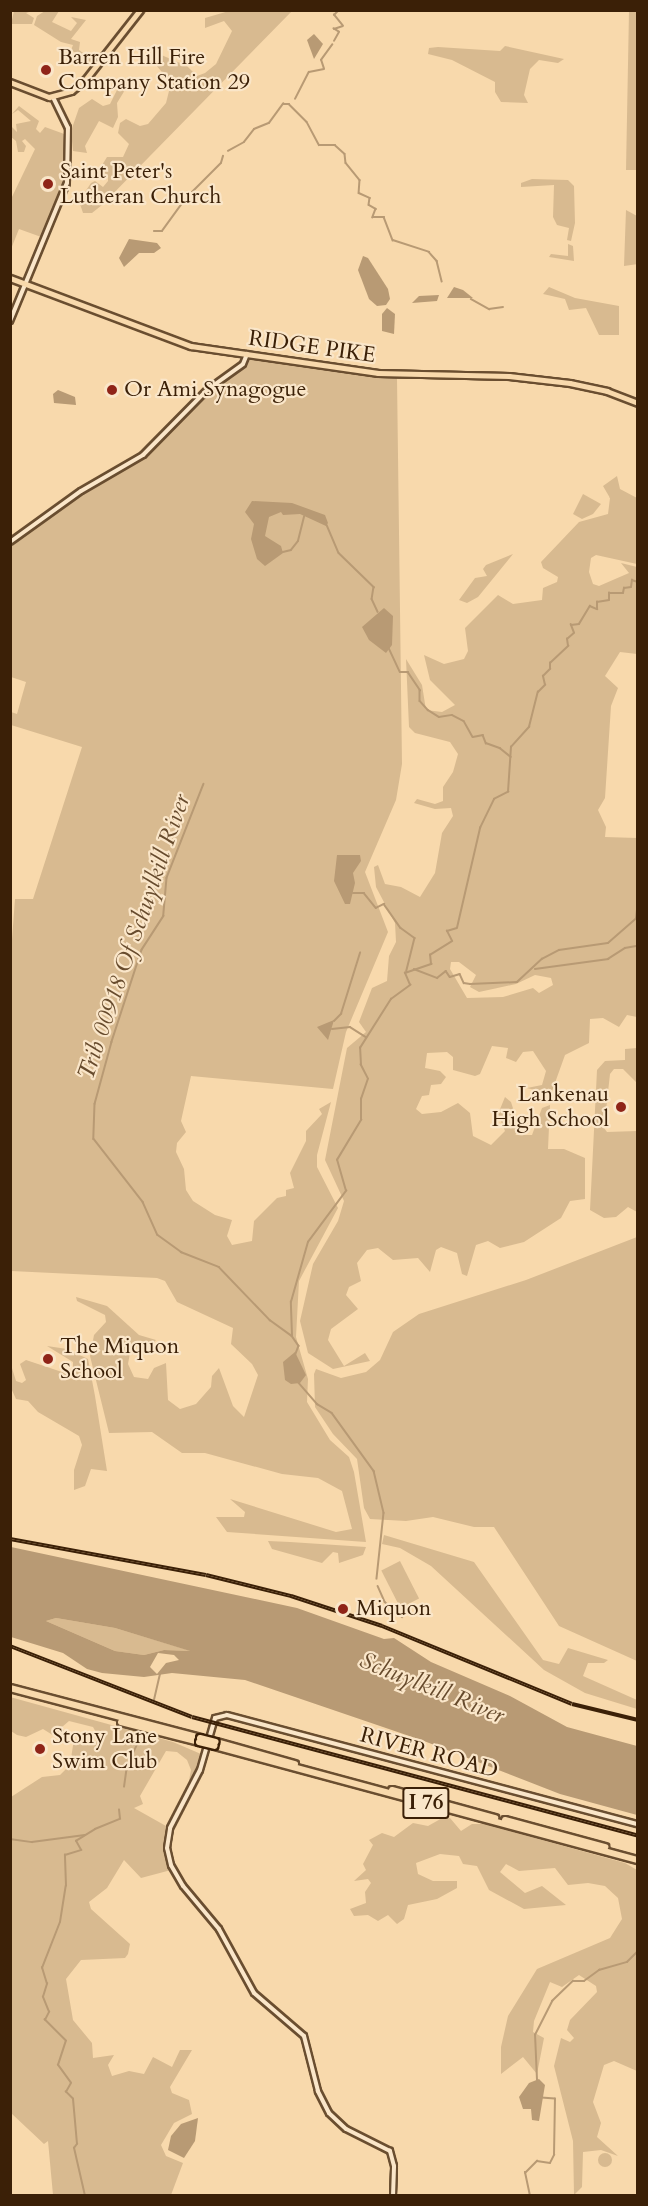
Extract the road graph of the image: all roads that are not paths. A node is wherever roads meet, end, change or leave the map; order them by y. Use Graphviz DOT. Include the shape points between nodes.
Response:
graph roads {
  1 [pos="140,10"];
  2 [pos="10,82"];
  3 [pos="53,97"];
  4 [pos="10,278"];
  5 [pos="26,285"];
  6 [pos="10,321"];
  7 [pos="247,354"];
  8 [pos="638,403"];
  9 [pos="10,542"];
  10 [pos="10,1690"];
  11 [pos="638,1824"];
  12 [pos="638,1858"];
  13 [pos="393,2196"];
  1 -- 3 [label="main road" via="82,83"];
  2 -- 3 [label="main road"];
  3 -- 5 [label="street" via="68,128 68,179"];
  4 -- 5 [label="main road, RIDGE PIKE"];
  5 -- 6 [label="street"];
  5 -- 7 [label="main road, RIDGE PIKE" via="186,344"];
  7 -- 8 [label="main road, RIDGE PIKE" via="378,373 521,377 594,387"];
  7 -- 9 [label="street" via="243,364 207,390 143,455 81,491"];
  10 -- 12 [label="highway, I 76, bridge"];
  11 -- 13 [label="street, RIVER ROAD" via="227,1715 214,1720 200,1770 170,1828 171,1865 219,1929 254,1993 304,2036 318,2091 329,2113 343,2127 390,2151"];
}
